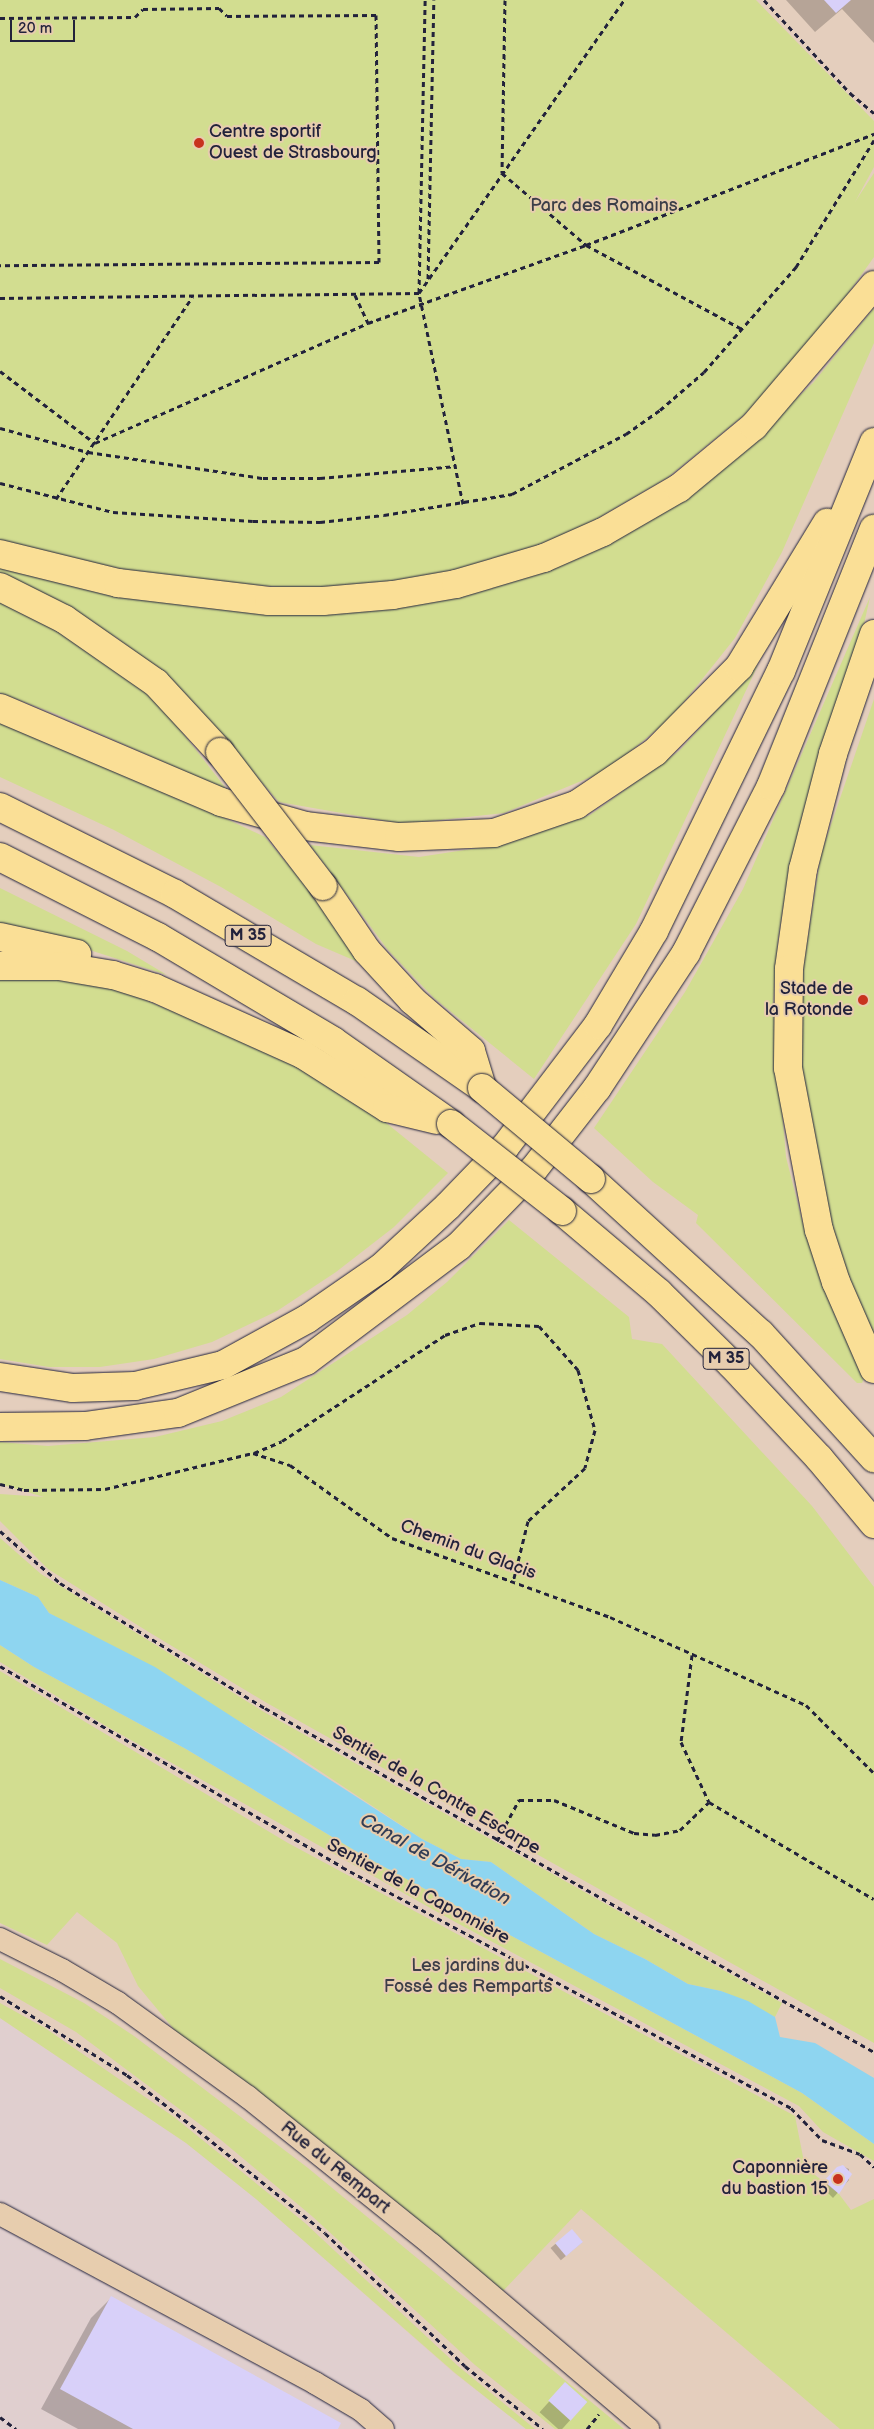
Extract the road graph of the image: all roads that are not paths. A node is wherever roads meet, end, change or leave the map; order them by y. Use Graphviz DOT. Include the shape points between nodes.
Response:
graph roads {
  1 [pos="874,285"];
  2 [pos="872,446"];
  3 [pos="874,529"];
  4 [pos="0,554"];
  5 [pos="0,587"];
  6 [pos="874,634"];
  7 [pos="0,708"];
  8 [pos="0,807"];
  9 [pos="0,857"];
  10 [pos="0,936"];
  11 [pos="0,966"];
  12 [pos="113,975"];
  13 [pos="482,1088"];
  14 [pos="451,1124"];
  15 [pos="874,1369"];
  16 [pos="0,1377"];
  17 [pos="0,1413"];
  18 [pos="49,1426"];
  19 [pos="0,1427"];
  20 [pos="874,1458"];
  21 [pos="874,1524"];
  22 [pos="0,1939"];
  23 [pos="0,2214"];
  24 [pos="383,2429"];
  25 [pos="648,2429"];
  1 -- 4 [label="highway" via="754,426 694,476 603,532 544,558 456,584 393,595 323,601 269,600 118,583"];
  2 -- 7 [label="highway" via="733,674 655,752 576,804 494,833 399,837 305,826 221,802"];
  2 -- 16 [label="highway" via="781,671 654,931 598,1025 504,1147 448,1206 381,1268 307,1318 223,1365 135,1386 73,1388"];
  3 -- 18 [label="highway" via="771,786 686,953 596,1088 534,1169 459,1246 306,1361 178,1413 85,1426"];
  5 -- 13 [label="highway, bridge" via="64,618 156,683 220,752 323,886 367,951 412,1000 471,1051"];
  6 -- 15 [label="highway" via="834,754 803,869 789,969 788,1068 819,1230 836,1282"];
  8 -- 13 [label="highway, M 35" via="175,894 357,1001"];
  9 -- 14 [label="highway, M 35" via="158,937 333,1040"];
  10 -- 12 [label="highway" via="76,953"];
  11 -- 12 [label="highway" via="58,966"];
  12 -- 14 [label="highway" via="155,988 241,1024 302,1054 387,1108"];
  13 -- 20 [label="highway, M 35, bridge" via="591,1178 760,1334"];
  14 -- 21 [label="highway, M 35, bridge" via="659,1293 819,1458"];
  17 -- 18 [label="highway"];
  18 -- 19 [label="highway"];
  22 -- 25 [label="street, Rue du Rempart" via="118,2003 248,2097 432,2245"];
  23 -- 24 [label="street" via="315,2383 361,2410"];
}
